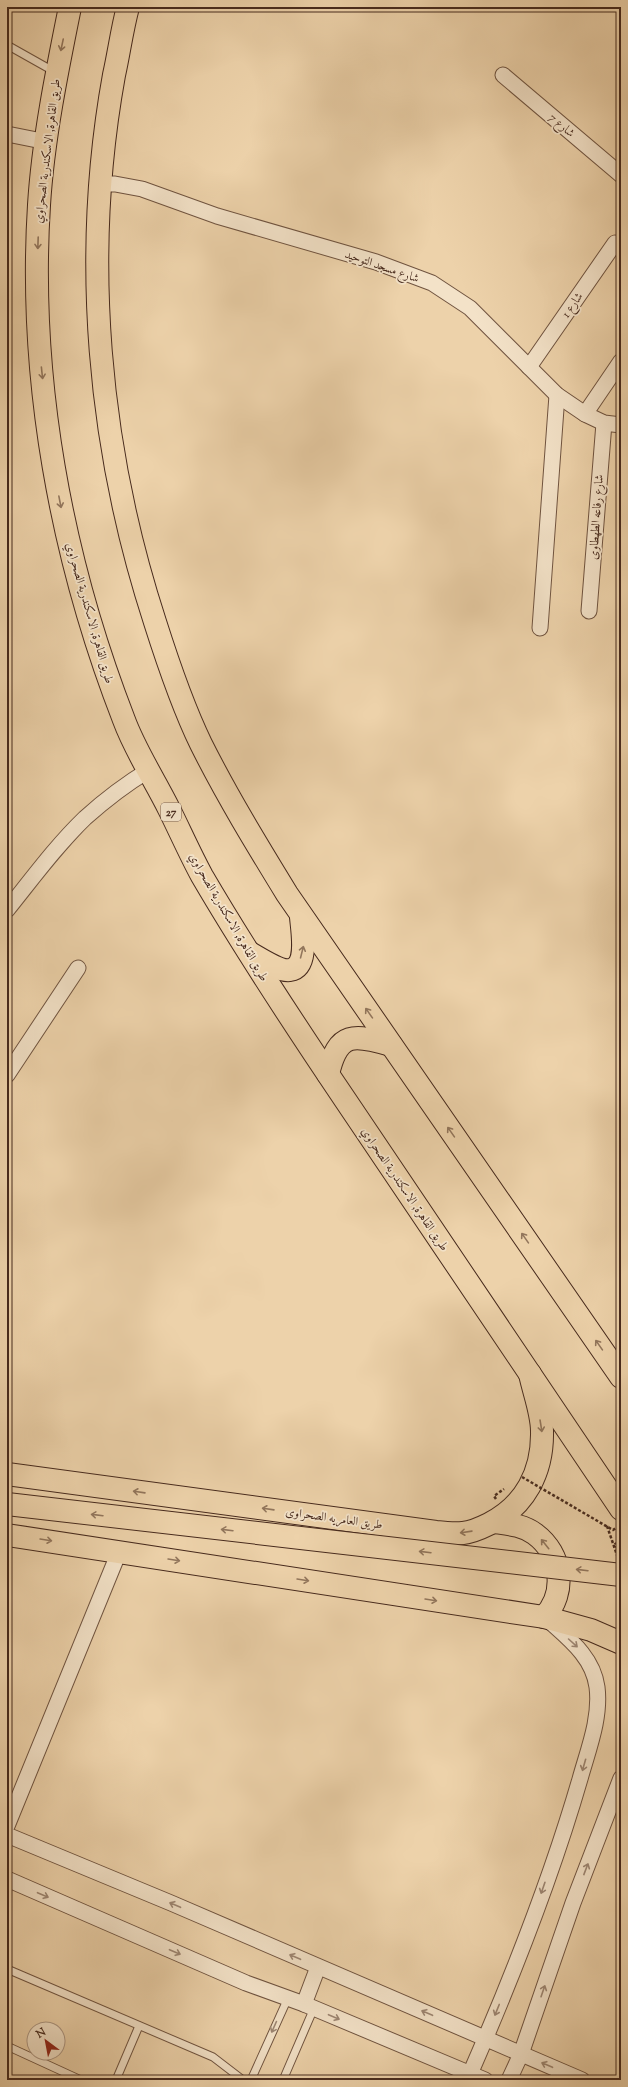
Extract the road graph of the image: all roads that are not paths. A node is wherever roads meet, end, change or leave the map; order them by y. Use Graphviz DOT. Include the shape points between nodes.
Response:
graph roads {
  1 [pos="70,7"];
  2 [pos="128,7"];
  3 [pos="7,45"];
  4 [pos="57,73"];
  5 [pos="503,75"];
  6 [pos="7,134"];
  7 [pos="47,142"];
  8 [pos="621,175"];
  9 [pos="101,184"];
  10 [pos="615,243"];
  11 [pos="621,361"];
  12 [pos="529,367"];
  13 [pos="557,395"];
  14 [pos="585,414"];
  15 [pos="604,423"];
  16 [pos="621,425"];
  17 [pos="589,611"];
  18 [pos="540,628"];
  19 [pos="149,770"];
  20 [pos="7,910"];
  21 [pos="301,915"];
  22 [pos="250,953"];
  23 [pos="78,968"];
  24 [pos="391,1045"];
  25 [pos="328,1074"];
  26 [pos="7,1075"];
  27 [pos="530,1374"];
  28 [pos="621,1377"];
  29 [pos="7,1474"];
  30 [pos="7,1504"];
  31 [pos="621,1509"];
  32 [pos="494,1522"];
  33 [pos="7,1535"];
  34 [pos="119,1552"];
  35 [pos="621,1575"];
  36 [pos="544,1617"];
  37 [pos="621,1643"];
  38 [pos="621,1778"];
  39 [pos="7,1826"];
  40 [pos="7,1835"];
  41 [pos="7,1879"];
  42 [pos="318,1967"];
  43 [pos="7,1969"];
  44 [pos="288,1998"];
  45 [pos="309,2006"];
  46 [pos="139,2026"];
  47 [pos="486,2038"];
  48 [pos="7,2046"];
  49 [pos="521,2054"];
  50 [pos="470,2074"];
  51 [pos="81,2080"];
  52 [pos="116,2080"];
  53 [pos="243,2080"];
  54 [pos="251,2080"];
  55 [pos="283,2080"];
  56 [pos="485,2080"];
  57 [pos="509,2080"];
  58 [pos="582,2080"];
  1 -- 4 [label="highway, طريق القاهرة, الاسكندرية الصحراوي / 27, one-way"];
  2 -- 9 [label="highway" via="108,112"];
  3 -- 4 [label="lane"];
  4 -- 7 [label="highway, طريق القاهرة, الاسكندرية الصحراوي / 27"];
  5 -- 8 [label="street, شارع 7"];
  6 -- 7 [label="street"];
  7 -- 19 [label="highway, طريق القاهرة, الاسكندرية الصحراوي / 27, one-way" via="39,202 37,278 46,409 60,501 77,577 99,651 125,724"];
  9 -- 12 [label="street, شارع مسجد التوحيد" via="142,189 217,216 376,262 432,283 470,308"];
  9 -- 21 [label="highway" via="98,208 98,304 105,400 120,495 141,580 168,663 201,743 242,819"];
  10 -- 12 [label="street, شارع 1"];
  11 -- 14 [label="street"];
  12 -- 13 [label="street, شارع مسجد التوحيد"];
  13 -- 14 [label="street, شارع مسجد التوحيد"];
  13 -- 18 [label="street"];
  14 -- 15 [label="street, شارع مسجد التوحيد"];
  15 -- 16 [label="street, شارع مسجد التوحيد"];
  15 -- 17 [label="street, شارع رفاعه الطهطاوى"];
  19 -- 20 [label="street" via="84,819 65,838"];
  19 -- 22 [label="highway, طريق القاهرة, الاسكندرية الصحراوي / 27" via="200,872"];
  22 -- 21 [label="highway, one-way" via="276,967 289,970 296,967 304,945"];
  24 -- 21 [label="highway, one-way"];
  22 -- 25 [label="highway, طريق القاهرة, الاسكندرية الصحراوي / 27" via="274,994"];
  23 -- 26 [label="street"];
  24 -- 25 [label="highway" via="365,1037 352,1038 341,1045 333,1055"];
  28 -- 24 [label="highway, one-way"];
  25 -- 27 [label="highway, طريق القاهرة, الاسكندرية الصحراوي / 27"];
  27 -- 31 [label="highway, طريق القاهرة, الاسكندرية الصحراوي / 27"];
  27 -- 32 [label="highway, طريق العامريه الصحراوى, one-way" via="542,1429 540,1459 531,1485 521,1500"];
  32 -- 29 [label="highway, طريق العامريه الصحراوى, one-way" via="463,1534 436,1532"];
  35 -- 30 [label="highway, one-way, bridge"];
  36 -- 32 [label="highway, one-way" via="552,1608 558,1592 559,1575 553,1557 535,1533 520,1526"];
  33 -- 34 [label="highway, one-way"];
  34 -- 36 [label="highway, one-way"];
  34 -- 39 [label="street"];
  36 -- 37 [label="highway" via="591,1630"];
  36 -- 47 [label="street, one-way" via="579,1649 590,1667 597,1687 597,1708 593,1733 572,1806"];
  49 -- 38 [label="street, one-way" via="573,1903"];
  42 -- 40 [label="street, one-way"];
  41 -- 44 [label="street, one-way"];
  42 -- 45 [label="street"];
  47 -- 42 [label="street, one-way"];
  43 -- 46 [label="lane"];
  44 -- 45 [label="street"];
  44 -- 54 [label="lane, one-way"];
  45 -- 50 [label="street, one-way"];
  45 -- 55 [label="lane"];
  46 -- 52 [label="lane"];
  46 -- 53 [label="lane" via="213,2057"];
  47 -- 49 [label="street"];
  47 -- 50 [label="street"];
  48 -- 51 [label="lane"];
  49 -- 57 [label="street"];
  58 -- 49 [label="street, one-way"];
  50 -- 56 [label="street"];
}
